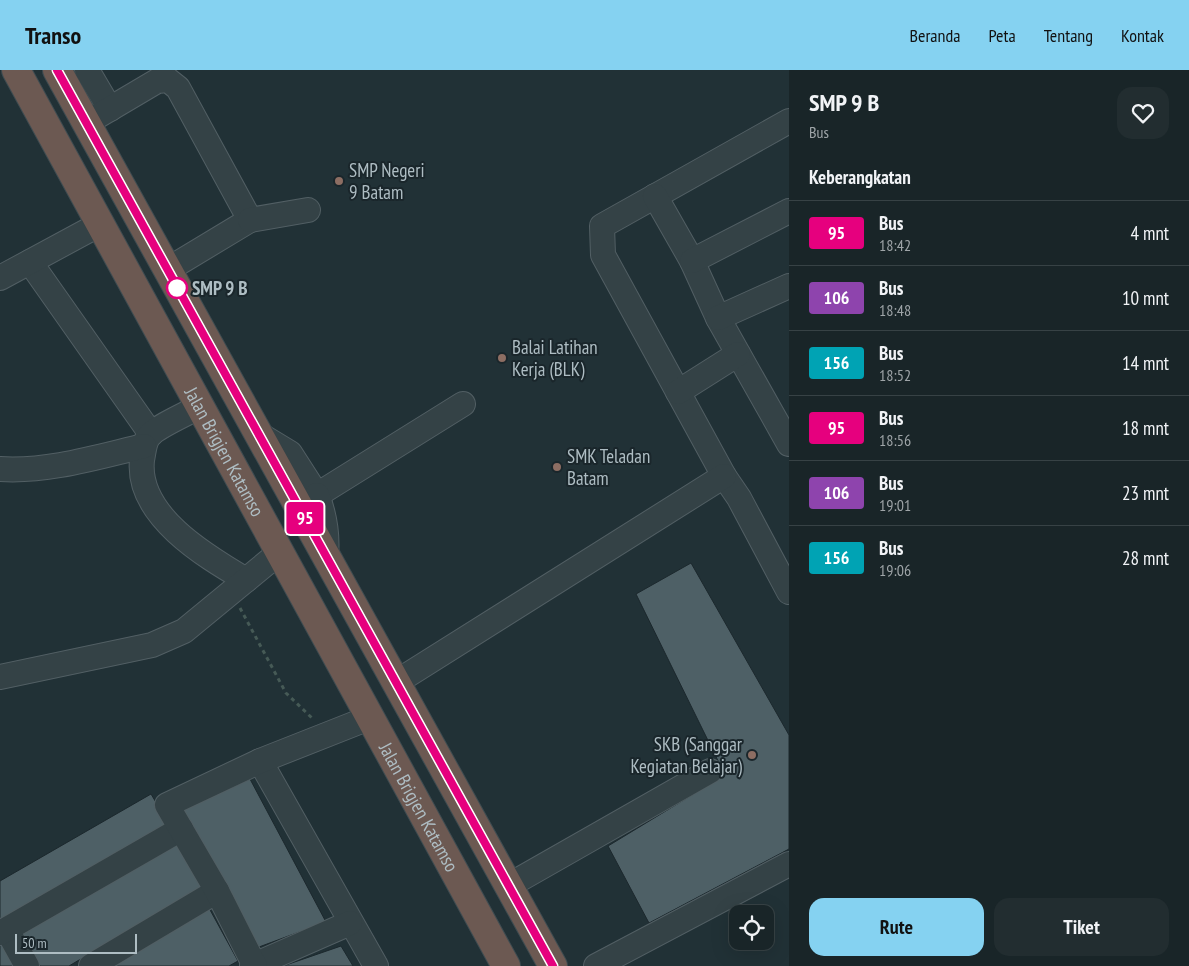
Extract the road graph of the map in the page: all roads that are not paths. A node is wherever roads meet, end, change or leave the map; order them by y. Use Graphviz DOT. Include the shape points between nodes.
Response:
graph roads {
  1 [pos="16,70"];
  2 [pos="57,70"];
  3 [pos="87,70"];
  4 [pos="110,109"];
  5 [pos="789,121"];
  6 [pos="86,123"];
  7 [pos="655,196"];
  8 [pos="308,210"];
  9 [pos="789,212"];
  10 [pos="250,220"];
  11 [pos="100,224"];
  12 [pos="692,260"];
  13 [pos="30,262"];
  14 [pos="167,270"];
  15 [pos="0,278"];
  16 [pos="786,294"];
  17 [pos="718,318"];
  18 [pos="738,354"];
  19 [pos="678,392"];
  20 [pos="463,404"];
  21 [pos="200,406"];
  22 [pos="257,433"];
  23 [pos="147,440"];
  24 [pos="789,444"];
  25 [pos="0,469"];
  26 [pos="724,476"];
  27 [pos="317,495"];
  28 [pos="280,552"];
  29 [pos="326,556"];
  30 [pos="239,586"];
  31 [pos="789,592"];
  32 [pos="0,677"];
  33 [pos="395,683"];
  34 [pos="369,718"];
  35 [pos="260,761"];
  36 [pos="710,771"];
  37 [pos="181,830"];
  38 [pos="789,864"];
  39 [pos="508,886"];
  40 [pos="217,891"];
  41 [pos="350,923"];
  42 [pos="3,932"];
  43 [pos="27,966"];
  44 [pos="91,966"];
  45 [pos="254,966"];
  46 [pos="376,966"];
  47 [pos="506,966"];
  48 [pos="553,966"];
  49 [pos="596,966"];
  1 -- 11 [label="highway, Jalan Brigjen Katamso"];
  2 -- 6 [label="highway, Jalan Brigjen Katamso"];
  3 -- 4 [label="street"];
  4 -- 6 [label="street"];
  4 -- 10 [label="street" via="157,81 168,80 178,88"];
  5 -- 7 [label="street"];
  6 -- 14 [label="highway, Jalan Brigjen Katamso"];
  7 -- 12 [label="street"];
  7 -- 19 [label="street" via="602,226 603,255"];
  8 -- 10 [label="street"];
  9 -- 12 [label="street"];
  10 -- 14 [label="street"];
  11 -- 13 [label="street"];
  11 -- 21 [label="highway, Jalan Brigjen Katamso"];
  12 -- 17 [label="street"];
  13 -- 15 [label="street"];
  13 -- 23 [label="street"];
  14 -- 22 [label="highway, Jalan Brigjen Katamso"];
  16 -- 17 [label="street"];
  17 -- 18 [label="street"];
  18 -- 19 [label="street"];
  18 -- 24 [label="street"];
  19 -- 26 [label="street"];
  20 -- 27 [label="street"];
  21 -- 23 [label="street"];
  21 -- 28 [label="highway, Jalan Brigjen Katamso"];
  22 -- 27 [label="street" via="290,453"];
  22 -- 29 [label="highway, Jalan Brigjen Katamso"];
  23 -- 25 [label="street" via="58,466"];
  23 -- 30 [label="street" via="141,473 148,498 162,517"];
  26 -- 31 [label="street"];
  26 -- 33 [label="street"];
  27 -- 29 [label="street" via="328,534"];
  28 -- 30 [label="street"];
  28 -- 34 [label="highway, Jalan Brigjen Katamso"];
  29 -- 33 [label="highway, Jalan Brigjen Katamso"];
  30 -- 32 [label="street" via="184,631 152,645"];
  33 -- 39 [label="highway, Jalan Brigjen Katamso"];
  34 -- 35 [label="street"];
  34 -- 47 [label="highway, Jalan Brigjen Katamso"];
  35 -- 37 [label="street" via="169,803 168,809"];
  35 -- 41 [label="street"];
  36 -- 39 [label="street"];
  37 -- 40 [label="street"];
  37 -- 42 [label="street"];
  38 -- 49 [label="street"];
  39 -- 48 [label="highway, Jalan Brigjen Katamso"];
  40 -- 44 [label="street"];
  40 -- 45 [label="street"];
  41 -- 45 [label="street"];
  41 -- 46 [label="street"];
  42 -- 43 [label="street"];
}
